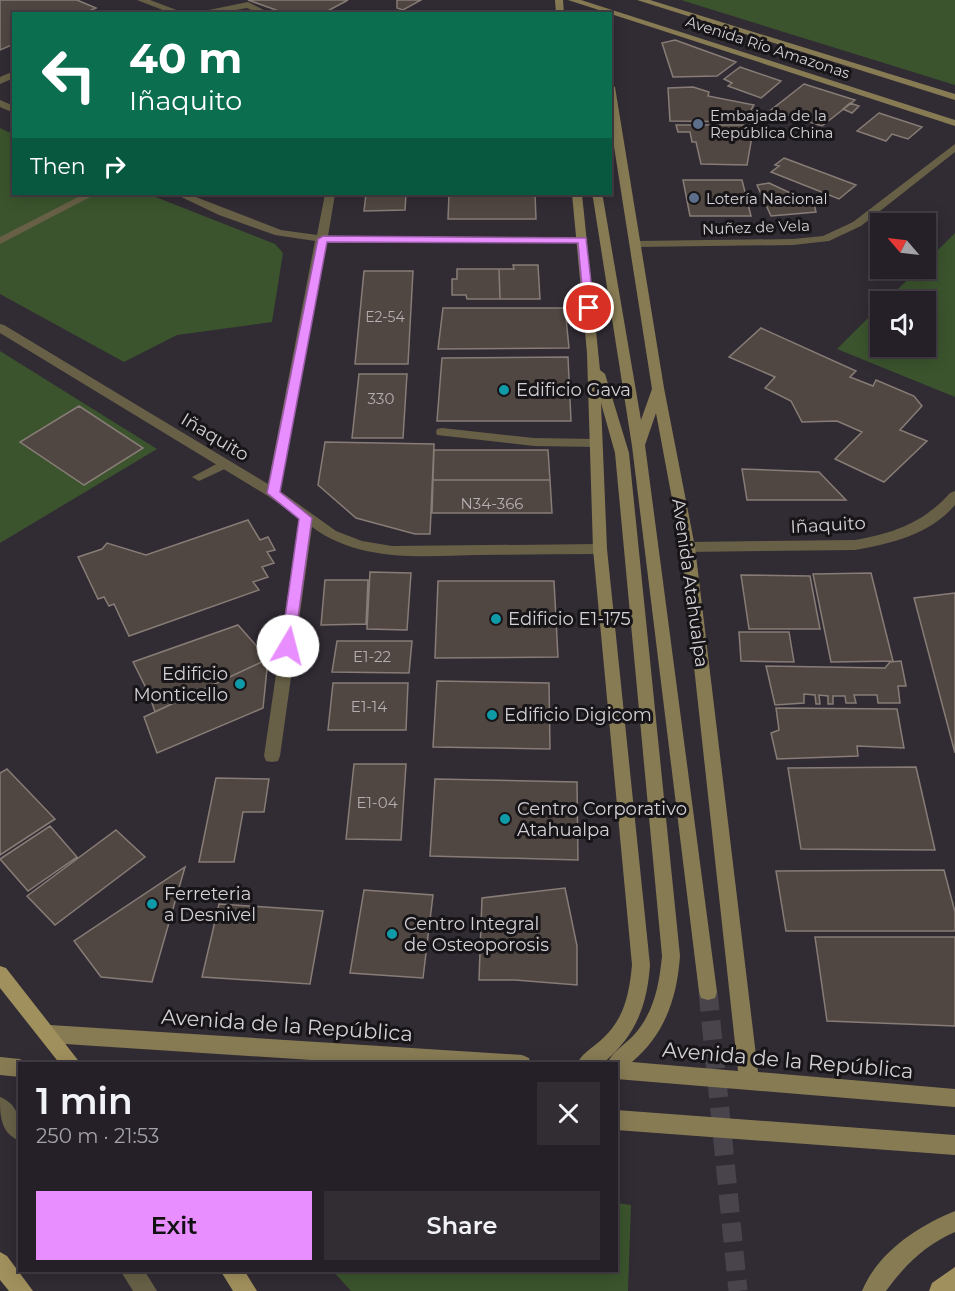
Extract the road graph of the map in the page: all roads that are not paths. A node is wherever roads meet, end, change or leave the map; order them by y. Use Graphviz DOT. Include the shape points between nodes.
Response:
graph roads {
  1 [pos="141,0"];
  2 [pos="169,0"];
  3 [pos="572,0"];
  4 [pos="610,0"];
  5 [pos="641,0"];
  6 [pos="155,6"];
  7 [pos="598,11"];
  8 [pos="143,12"];
  9 [pos="176,12"];
  10 [pos="205,12"];
  11 [pos="264,12"];
  12 [pos="612,15"];
  13 [pos="955,97"];
  14 [pos="612,99"];
  15 [pos="955,123"];
  16 [pos="955,147"];
  17 [pos="89,195"];
  18 [pos="182,195"];
  19 [pos="330,195"];
  20 [pos="577,195"];
  21 [pos="596,195"];
  22 [pos="323,239"];
  23 [pos="583,240"];
  24 [pos="0,241"];
  25 [pos="636,244"];
  26 [pos="0,328"];
  27 [pos="593,353"];
  28 [pos="658,388"];
  29 [pos="442,432"];
  30 [pos="596,443"];
  31 [pos="639,446"];
  32 [pos="224,464"];
  33 [pos="200,477"];
  34 [pos="273,493"];
  35 [pos="955,496"];
  36 [pos="306,518"];
  37 [pos="688,547"];
  38 [pos="600,549"];
  39 [pos="272,756"];
  40 [pos="0,974"];
  41 [pos="708,992"];
  42 [pos="50,1034"];
  43 [pos="71,1062"];
  44 [pos="491,1062"];
  45 [pos="589,1062"];
  46 [pos="618,1062"];
  47 [pos="0,1066"];
  48 [pos="18,1068"];
  49 [pos="618,1070"];
  50 [pos="749,1081"];
  51 [pos="955,1098"];
  52 [pos="0,1106"];
  53 [pos="618,1120"];
  54 [pos="18,1128"];
  55 [pos="955,1145"];
  56 [pos="955,1221"];
  57 [pos="0,1263"];
  58 [pos="132,1272"];
  59 [pos="232,1272"];
  60 [pos="955,1278"];
  61 [pos="22,1291"];
  62 [pos="146,1291"];
  63 [pos="246,1291"];
  64 [pos="873,1291"];
  65 [pos="940,1291"];
  1 -- 6 [label="street"];
  2 -- 6 [label="street"];
  3 -- 7 [label="main road, Avenida Río Amazonas"];
  4 -- 7 [label="main road"];
  5 -- 13 [label="main road, Avenida Río Amazonas"];
  6 -- 8 [label="street"];
  6 -- 9 [label="street"];
  10 -- 11 [label="street" via="248,5"];
  12 -- 15 [label="main road, Avenida Río Amazonas"];
  14 -- 25 [label="main road, Avenida Atahualpa"];
  16 -- 25 [label="street, Nuñez de Vela" via="857,224 825,239"];
  17 -- 24 [label="street"];
  18 -- 22 [label="street" via="279,233"];
  19 -- 22 [label="street"];
  20 -- 23 [label="main road"];
  21 -- 31 [label="main road, Avenida Atahualpa"];
  22 -- 23 [label="street"];
  22 -- 34 [label="street"];
  23 -- 27 [label="main road"];
  25 -- 28 [label="main road, Avenida Atahualpa"];
  26 -- 32 [label="street, Iñaquito"];
  27 -- 30 [label="main road"];
  27 -- 46 [label="main road" via="622,453 671,956 669,989 660,1014 637,1047"];
  28 -- 31 [label="main road"];
  28 -- 37 [label="main road, Avenida Atahualpa"];
  29 -- 30 [label="street" via="534,442"];
  30 -- 38 [label="main road"];
  31 -- 41 [label="main road, Avenida Atahualpa"];
  32 -- 33 [label="street"];
  32 -- 34 [label="street, Iñaquito"];
  34 -- 36 [label="street, Iñaquito"];
  35 -- 37 [label="street, Iñaquito" via="940,514 917,530 881,540 855,544"];
  36 -- 38 [label="street, Iñaquito" via="360,545 392,551"];
  36 -- 39 [label="street"];
  37 -- 50 [label="main road, Avenida Atahualpa"];
  38 -- 45 [label="main road" via="642,965 639,999 630,1020 606,1049"];
  40 -- 42 [label="main road"];
  42 -- 43 [label="main road"];
  42 -- 44 [label="main road, Avenida de la República"];
  47 -- 48 [label="main road"];
  49 -- 50 [label="main road, Avenida de la República"];
  50 -- 51 [label="main road, Avenida de la República"];
  52 -- 54 [label="street"];
  53 -- 55 [label="main road"];
  56 -- 64 [label="main road" via="904,1250"];
  57 -- 61 [label="main road"];
  58 -- 62 [label="street"];
  59 -- 63 [label="main road"];
  60 -- 65 [label="main road"];
}
